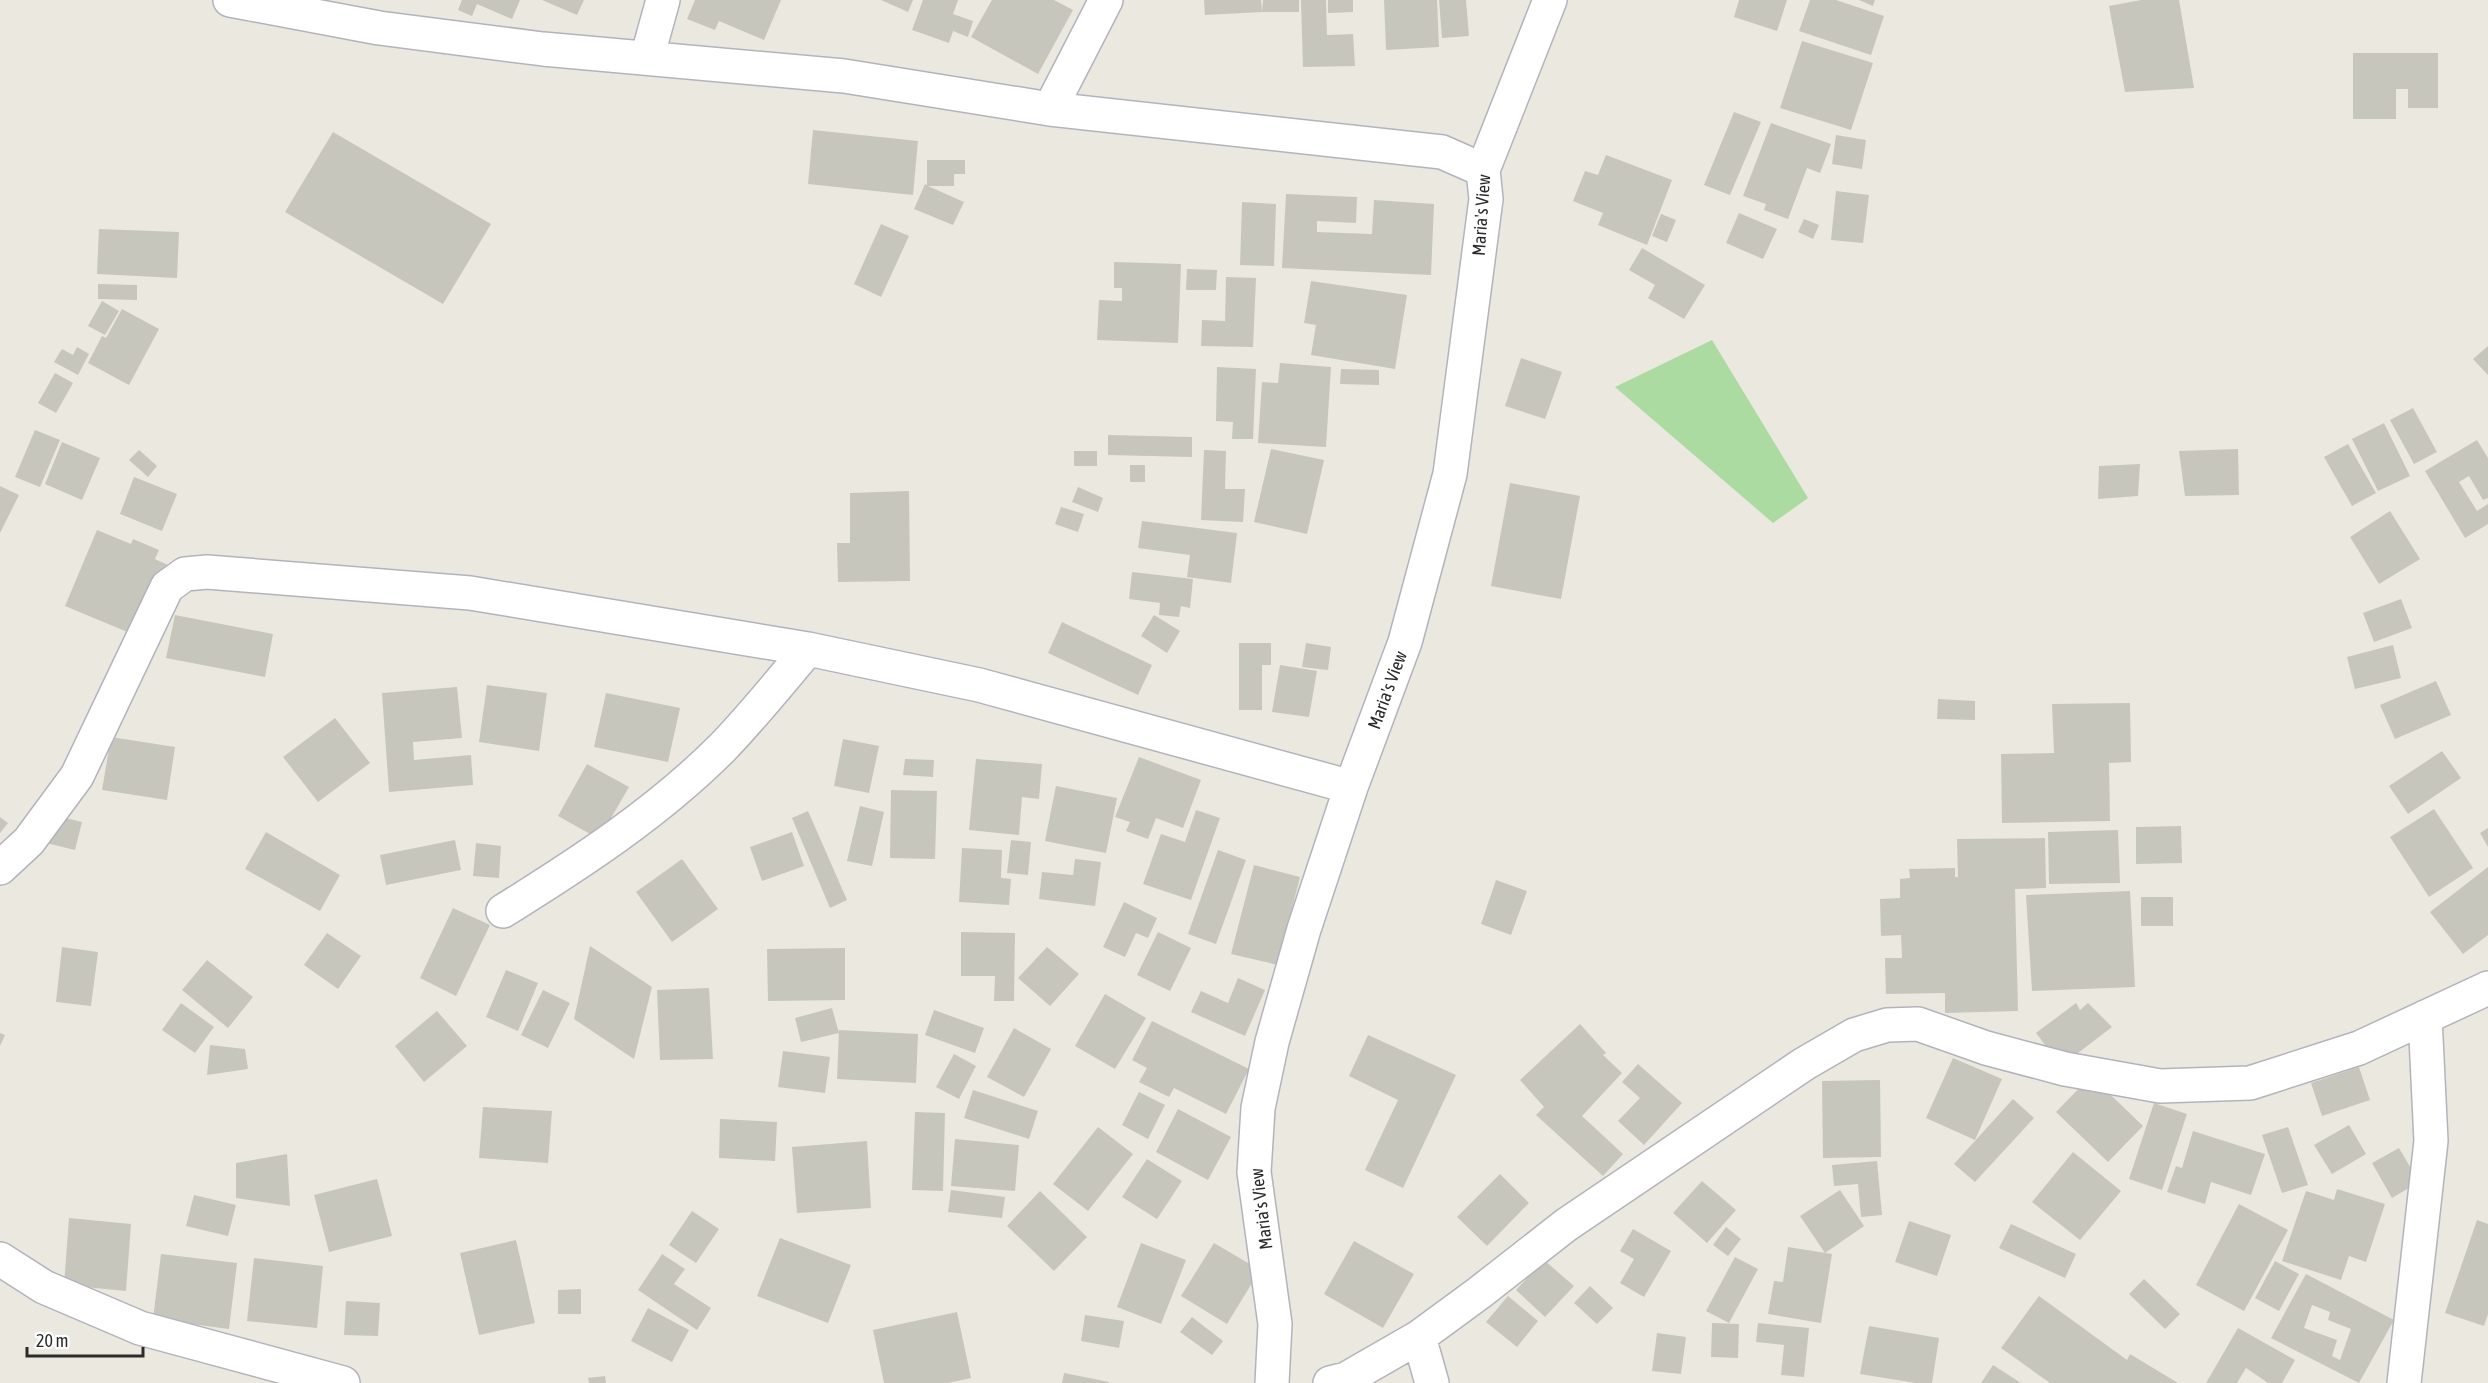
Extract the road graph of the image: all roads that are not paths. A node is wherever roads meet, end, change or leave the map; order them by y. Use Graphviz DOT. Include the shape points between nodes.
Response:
graph roads {
  1 [pos="230,0"];
  2 [pos="663,0"];
  3 [pos="1106,0"];
  4 [pos="1550,0"];
  5 [pos="647,58"];
  6 [pos="1050,109"];
  7 [pos="1483,170"];
  8 [pos="808,649"];
  9 [pos="1352,788"];
  10 [pos="0,868"];
  11 [pos="503,911"];
  12 [pos="2488,988"];
  13 [pos="2425,1017"];
  14 [pos="0,1259"];
  15 [pos="1419,1337"];
  16 [pos="343,1383"];
  17 [pos="1272,1383"];
  18 [pos="1330,1383"];
  19 [pos="1432,1383"];
  20 [pos="2404,1383"];
  1 -- 5 [label="street" via="379,28"];
  2 -- 5 [label="street"];
  3 -- 6 [label="street"];
  4 -- 7 [label="street, Maria's View"];
  5 -- 6 [label="street" via="844,76"];
  6 -- 7 [label="street" via="1442,152"];
  7 -- 9 [label="street, Maria's View" via="1486,199 1450,474 1405,642"];
  8 -- 9 [label="street" via="979,685"];
  8 -- 10 [label="street" via="470,593 207,572 185,574 167,587 77,776 29,841"];
  8 -- 11 [label="street" via="722,748 656,807 585,860"];
  9 -- 17 [label="street, Maria's View" via="1304,929 1258,1108 1254,1172 1275,1324"];
  12 -- 13 [label="street"];
  13 -- 15 [label="street" via="2359,1048 2250,1083 2160,1086 2065,1070 1918,1024 1887,1025 1854,1035 1804,1064 1566,1225"];
  13 -- 20 [label="street" via="2431,1141"];
  14 -- 16 [label="street" via="44,1287 140,1328"];
  15 -- 18 [label="street" via="1346,1379"];
  15 -- 19 [label="street"];
}
